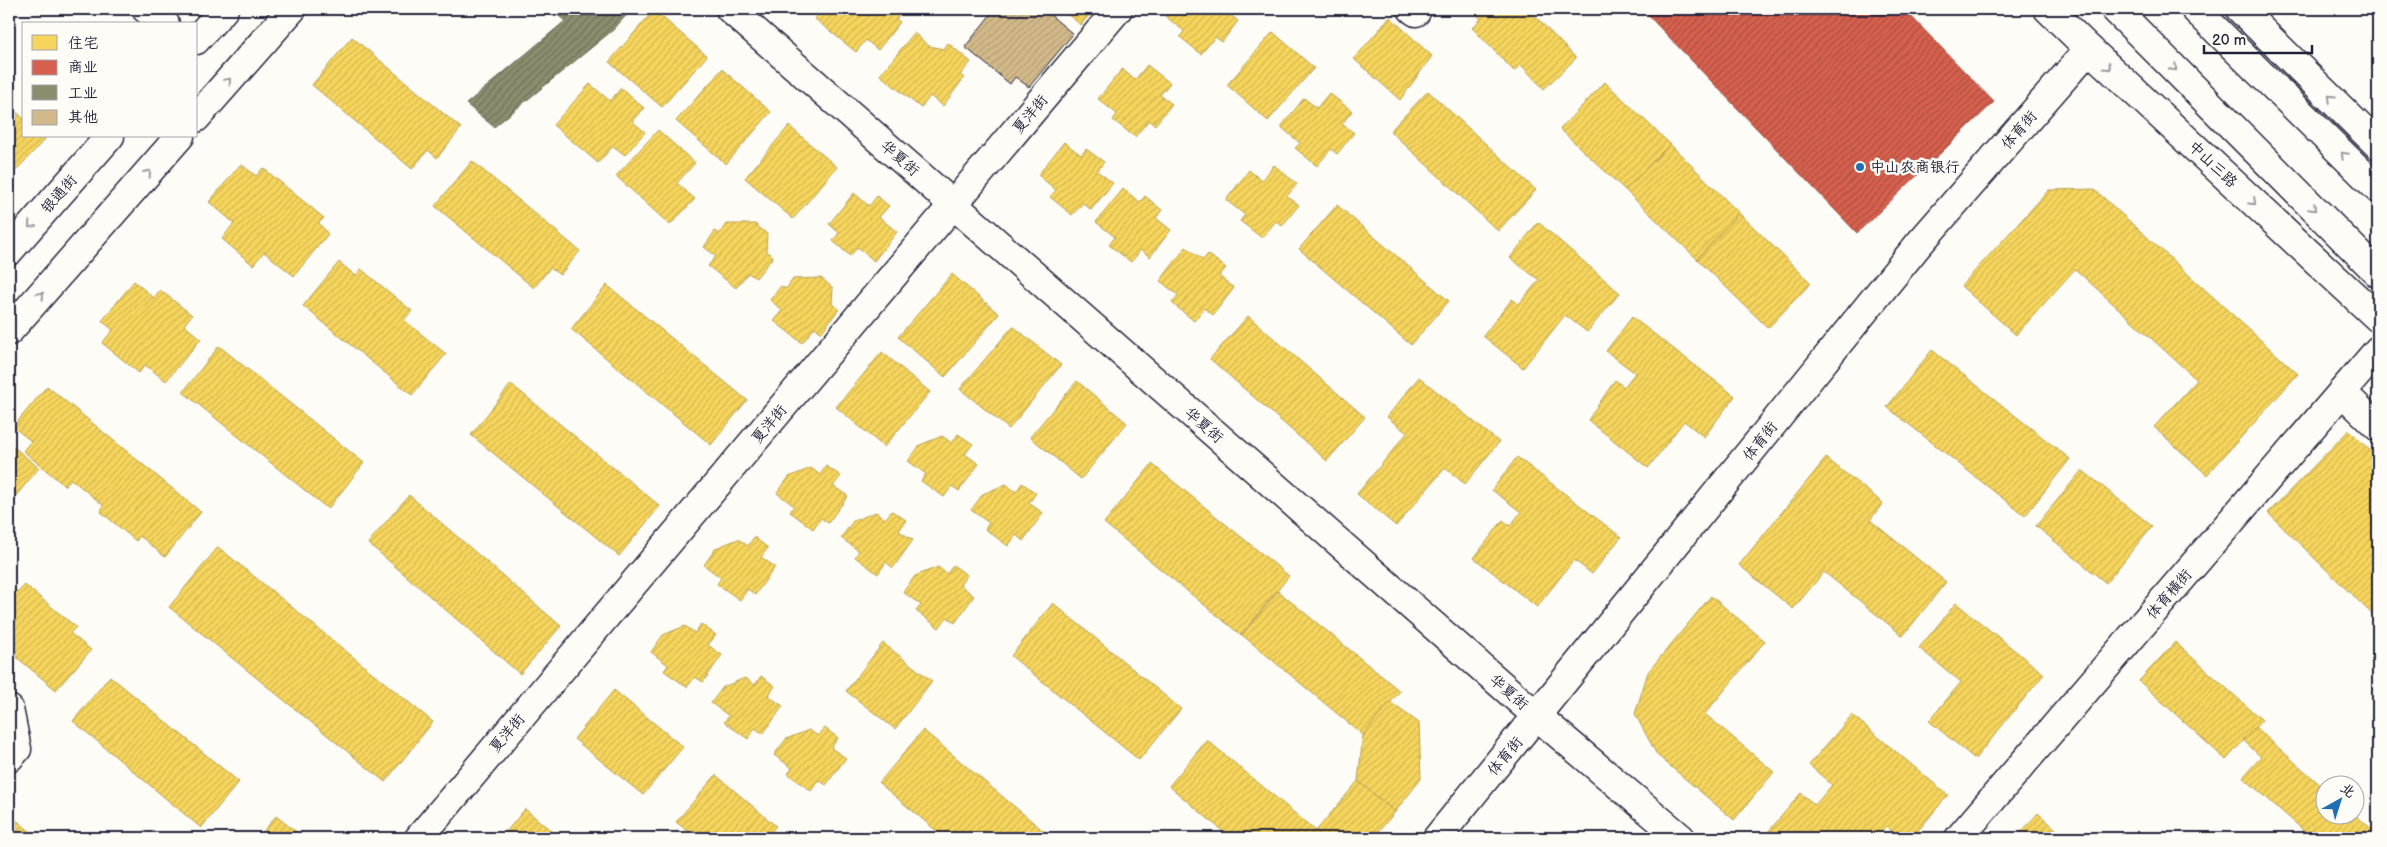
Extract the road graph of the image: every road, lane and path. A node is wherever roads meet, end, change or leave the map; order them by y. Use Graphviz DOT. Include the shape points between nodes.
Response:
graph roads {
  1 [pos="146,9"];
  2 [pos="224,9"];
  3 [pos="292,9"];
  4 [pos="730,9"];
  5 [pos="1118,9"];
  6 [pos="2048,9"];
  7 [pos="2114,9"];
  8 [pos="2195,9"];
  9 [pos="2240,9"];
  10 [pos="162,22"];
  11 [pos="198,38"];
  12 [pos="2089,49"];
  13 [pos="198,116"];
  14 [pos="108,138"];
  15 [pos="178,138"];
  16 [pos="2378,145"];
  17 [pos="2378,189"];
  18 [pos="953,204"];
  19 [pos="9,251"];
  20 [pos="2378,273"];
  21 [pos="2378,318"];
  22 [pos="9,331"];
  23 [pos="2378,350"];
  24 [pos="2342,392"];
  25 [pos="2378,427"];
  26 [pos="9,709"];
  27 [pos="1537,716"];
  28 [pos="9,758"];
  29 [pos="418,838"];
  30 [pos="1437,838"];
  31 [pos="1681,838"];
  32 [pos="1959,838"];
  1 -- 10 [label="street"];
  2 -- 11 [label="street"];
  13 -- 3 [label="street, one-way"];
  4 -- 18 [label="street, 华夏街"];
  5 -- 18 [label="street, 夏洋街"];
  6 -- 12 [label="street, 中山三路"];
  7 -- 20 [label="street, one-way"];
  17 -- 8 [label="street, one-way"];
  16 -- 9 [label="street, one-way"];
  12 -- 21 [label="street, 中山三路, one-way"];
  12 -- 27 [label="street, 体育街" via="1918,245"];
  14 -- 19 [label="street, 银通街, one-way"];
  22 -- 15 [label="street, one-way"];
  18 -- 27 [label="street, 华夏街"];
  18 -- 29 [label="street, 夏洋街"];
  23 -- 24 [label="street, 体育横街"];
  24 -- 25 [label="street"];
  24 -- 32 [label="street, 体育横街"];
  26 -- 28 [label="street" via="17,748"];
  27 -- 30 [label="street, 体育街"];
  27 -- 31 [label="street, 华夏街"];
}
